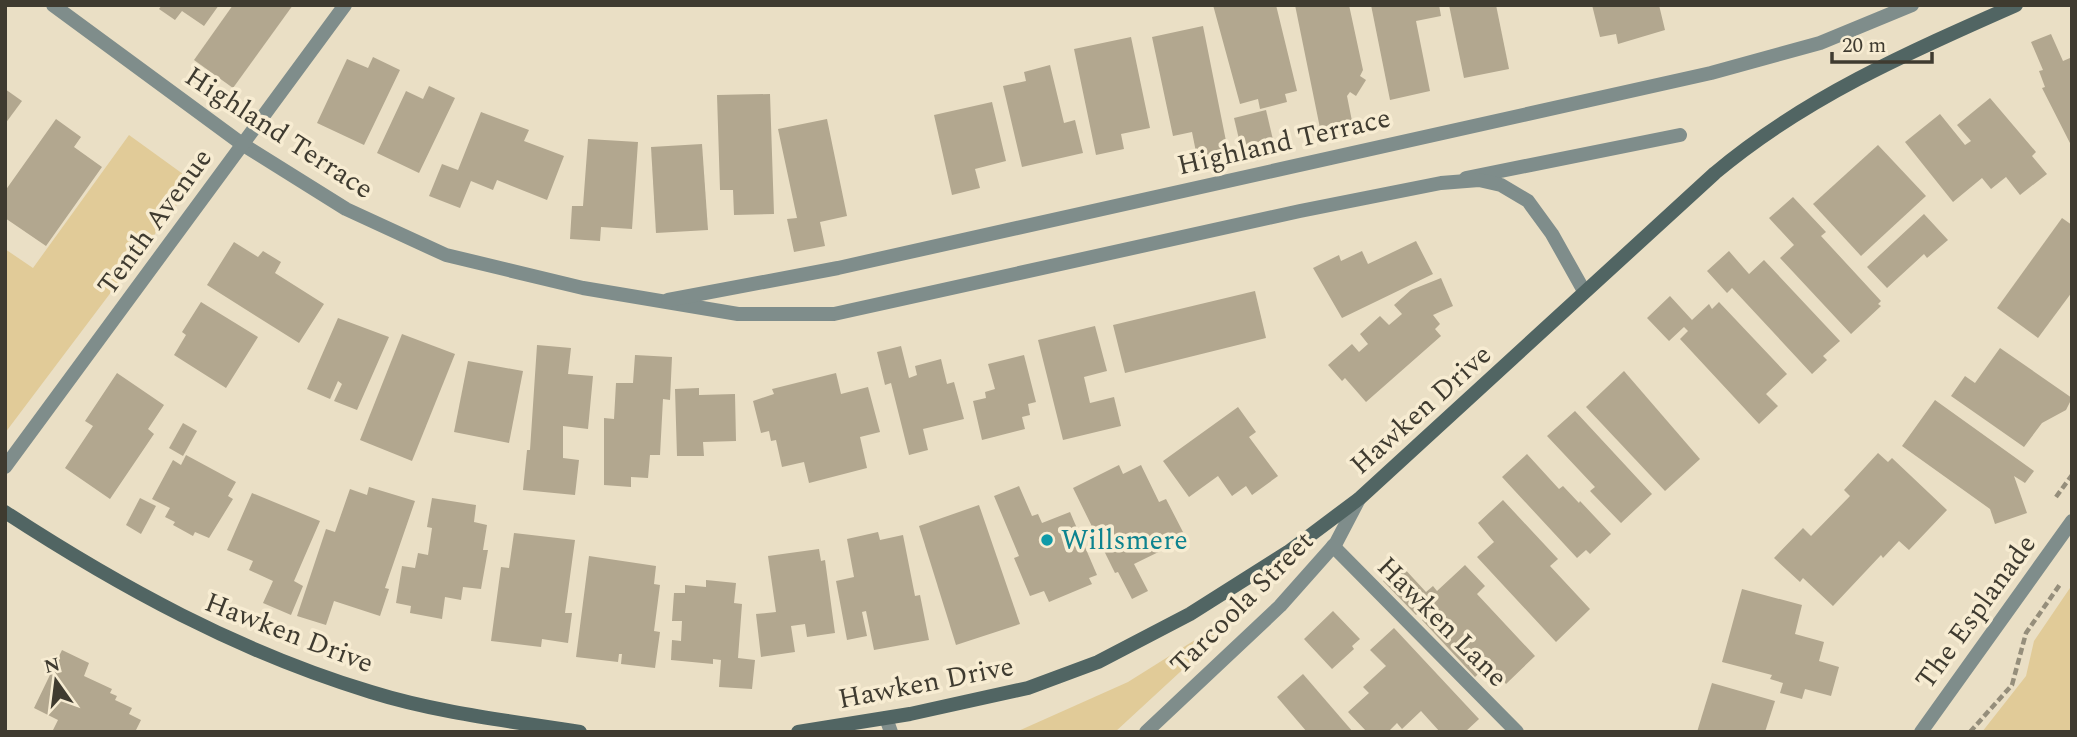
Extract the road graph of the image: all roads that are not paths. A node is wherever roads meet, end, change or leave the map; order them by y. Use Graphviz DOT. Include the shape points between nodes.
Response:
graph roads {
  1 [pos="53,5"];
  2 [pos="345,5"];
  3 [pos="1912,5"];
  4 [pos="2015,5"];
  5 [pos="1680,135"];
  6 [pos="242,144"];
  7 [pos="1441,183"];
  8 [pos="1584,291"];
  9 [pos="660,302"];
  10 [pos="5,467"];
  11 [pos="1360,498"];
  12 [pos="5,512"];
  13 [pos="2072,521"];
  14 [pos="1333,546"];
  15 [pos="889,725"];
  16 [pos="580,732"];
  17 [pos="798,732"];
  18 [pos="1146,732"];
  19 [pos="1517,732"];
  20 [pos="1921,732"];
  1 -- 6 [label="street, Highland Terrace"];
  2 -- 6 [label="street, Tenth Avenue"];
  3 -- 9 [label="street, Highland Terrace" via="1820,43 1711,73 838,268"];
  4 -- 8 [label="main road, Hawken Drive" via="1900,56 1775,126 1715,173"];
  5 -- 7 [label="street, Highland Terrace"];
  6 -- 9 [label="street, Highland Terrace" via="346,209 446,256"];
  6 -- 10 [label="street, Tenth Avenue"];
  7 -- 8 [label="street, Highland Terrace" via="1488,181 1528,201"];
  7 -- 9 [label="street, Highland Terrace" via="834,314 769,316"];
  8 -- 11 [label="main road, Hawken Drive"];
  11 -- 14 [label="street, Tarcoola Street"];
  11 -- 15 [label="main road, Hawken Drive" via="1263,568 1107,658 1028,688"];
  12 -- 16 [label="main road, Hawken Drive" via="157,605 277,659 373,693"];
  13 -- 20 [label="street, The Esplanade"];
  14 -- 18 [label="street, Tarcoola Street" via="1280,606"];
  14 -- 19 [label="street, Hawken Lane"];
  15 -- 17 [label="main road, Hawken Drive"];
}
